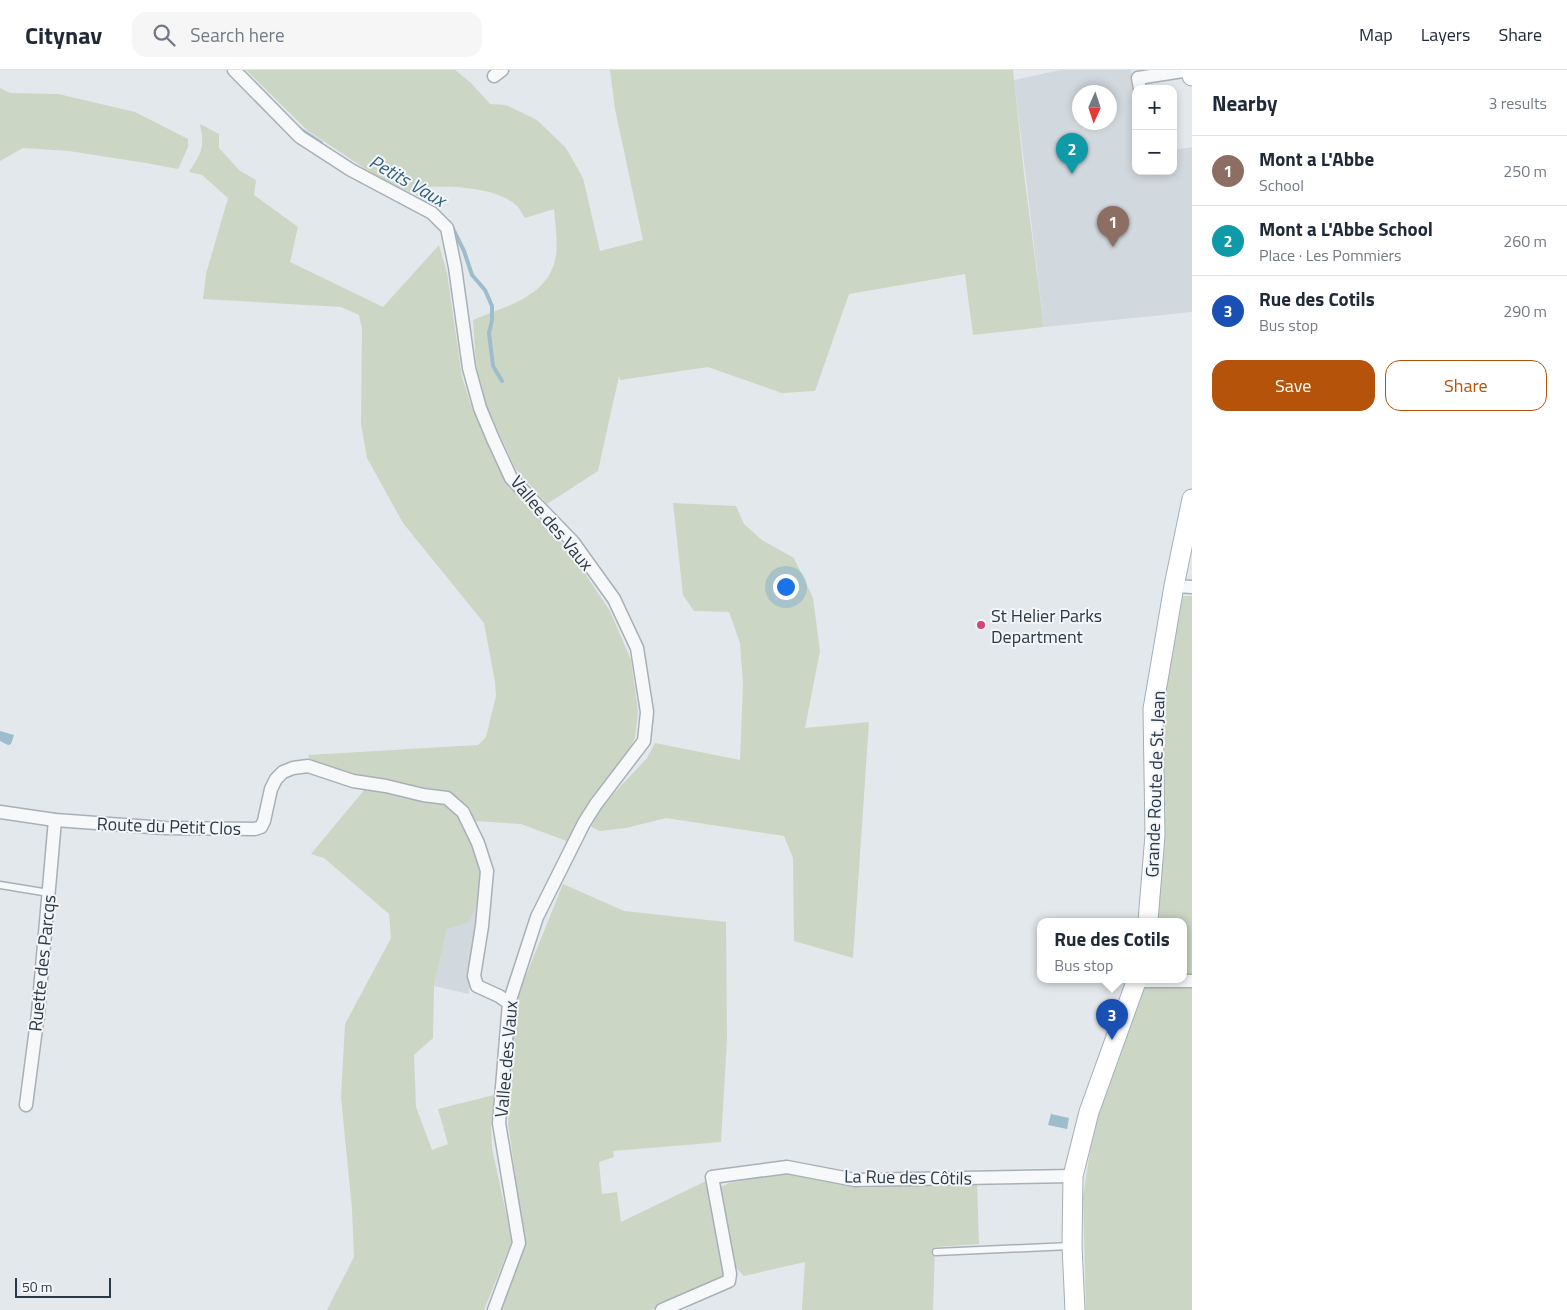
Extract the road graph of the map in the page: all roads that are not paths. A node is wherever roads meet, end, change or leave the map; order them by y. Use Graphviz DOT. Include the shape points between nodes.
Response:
graph roads {
  1 [pos="234,70"];
  2 [pos="1190,70"];
  3 [pos="1149,73"];
  4 [pos="1192,76"];
  5 [pos="1139,85"];
  6 [pos="1192,499"];
  7 [pos="1183,587"];
  8 [pos="0,812"];
  9 [pos="55,820"];
  10 [pos="0,885"];
  11 [pos="50,893"];
  12 [pos="1148,918"];
  13 [pos="1136,983"];
  14 [pos="509,1003"];
  15 [pos="26,1105"];
  16 [pos="1073,1176"];
  17 [pos="1072,1246"];
  18 [pos="936,1252"];
  19 [pos="494,1310"];
  20 [pos="662,1310"];
  21 [pos="1075,1310"];
  1 -- 14 [label="street, Vallee des Vaux" via="300,137 351,170 432,212 447,228 469,368 480,408 511,478 573,542 614,599 636,648 647,712 644,741 584,824 537,917"];
  2 -- 3 [label="street"];
  2 -- 4 [label="main road"];
  3 -- 5 [label="street" via="1138,78"];
  6 -- 7 [label="main road, Grande Route de St. Jean"];
  7 -- 12 [label="main road, Grande Route de St. Jean" via="1153,709 1155,835"];
  8 -- 9 [label="street, Route du Petit Clos"];
  9 -- 11 [label="street, Ruette des Parcqs"];
  9 -- 14 [label="street, Route du Petit Clos" via="165,828 255,829 264,821 276,779 283,772 308,766 353,781 447,798 464,812 487,871 474,976 478,986"];
  10 -- 11 [label="lane"];
  11 -- 15 [label="street, Ruette des Parcqs"];
  13 -- 16 [label="main road" via="1089,1112"];
  14 -- 19 [label="street, Vallee des Vaux" via="499,1123 519,1243"];
  16 -- 17 [label="main road"];
  16 -- 20 [label="street, La Rue des Côtils" via="855,1180 787,1167 712,1178 729,1281"];
  17 -- 18 [label="lane"];
  17 -- 21 [label="main road"];
}
